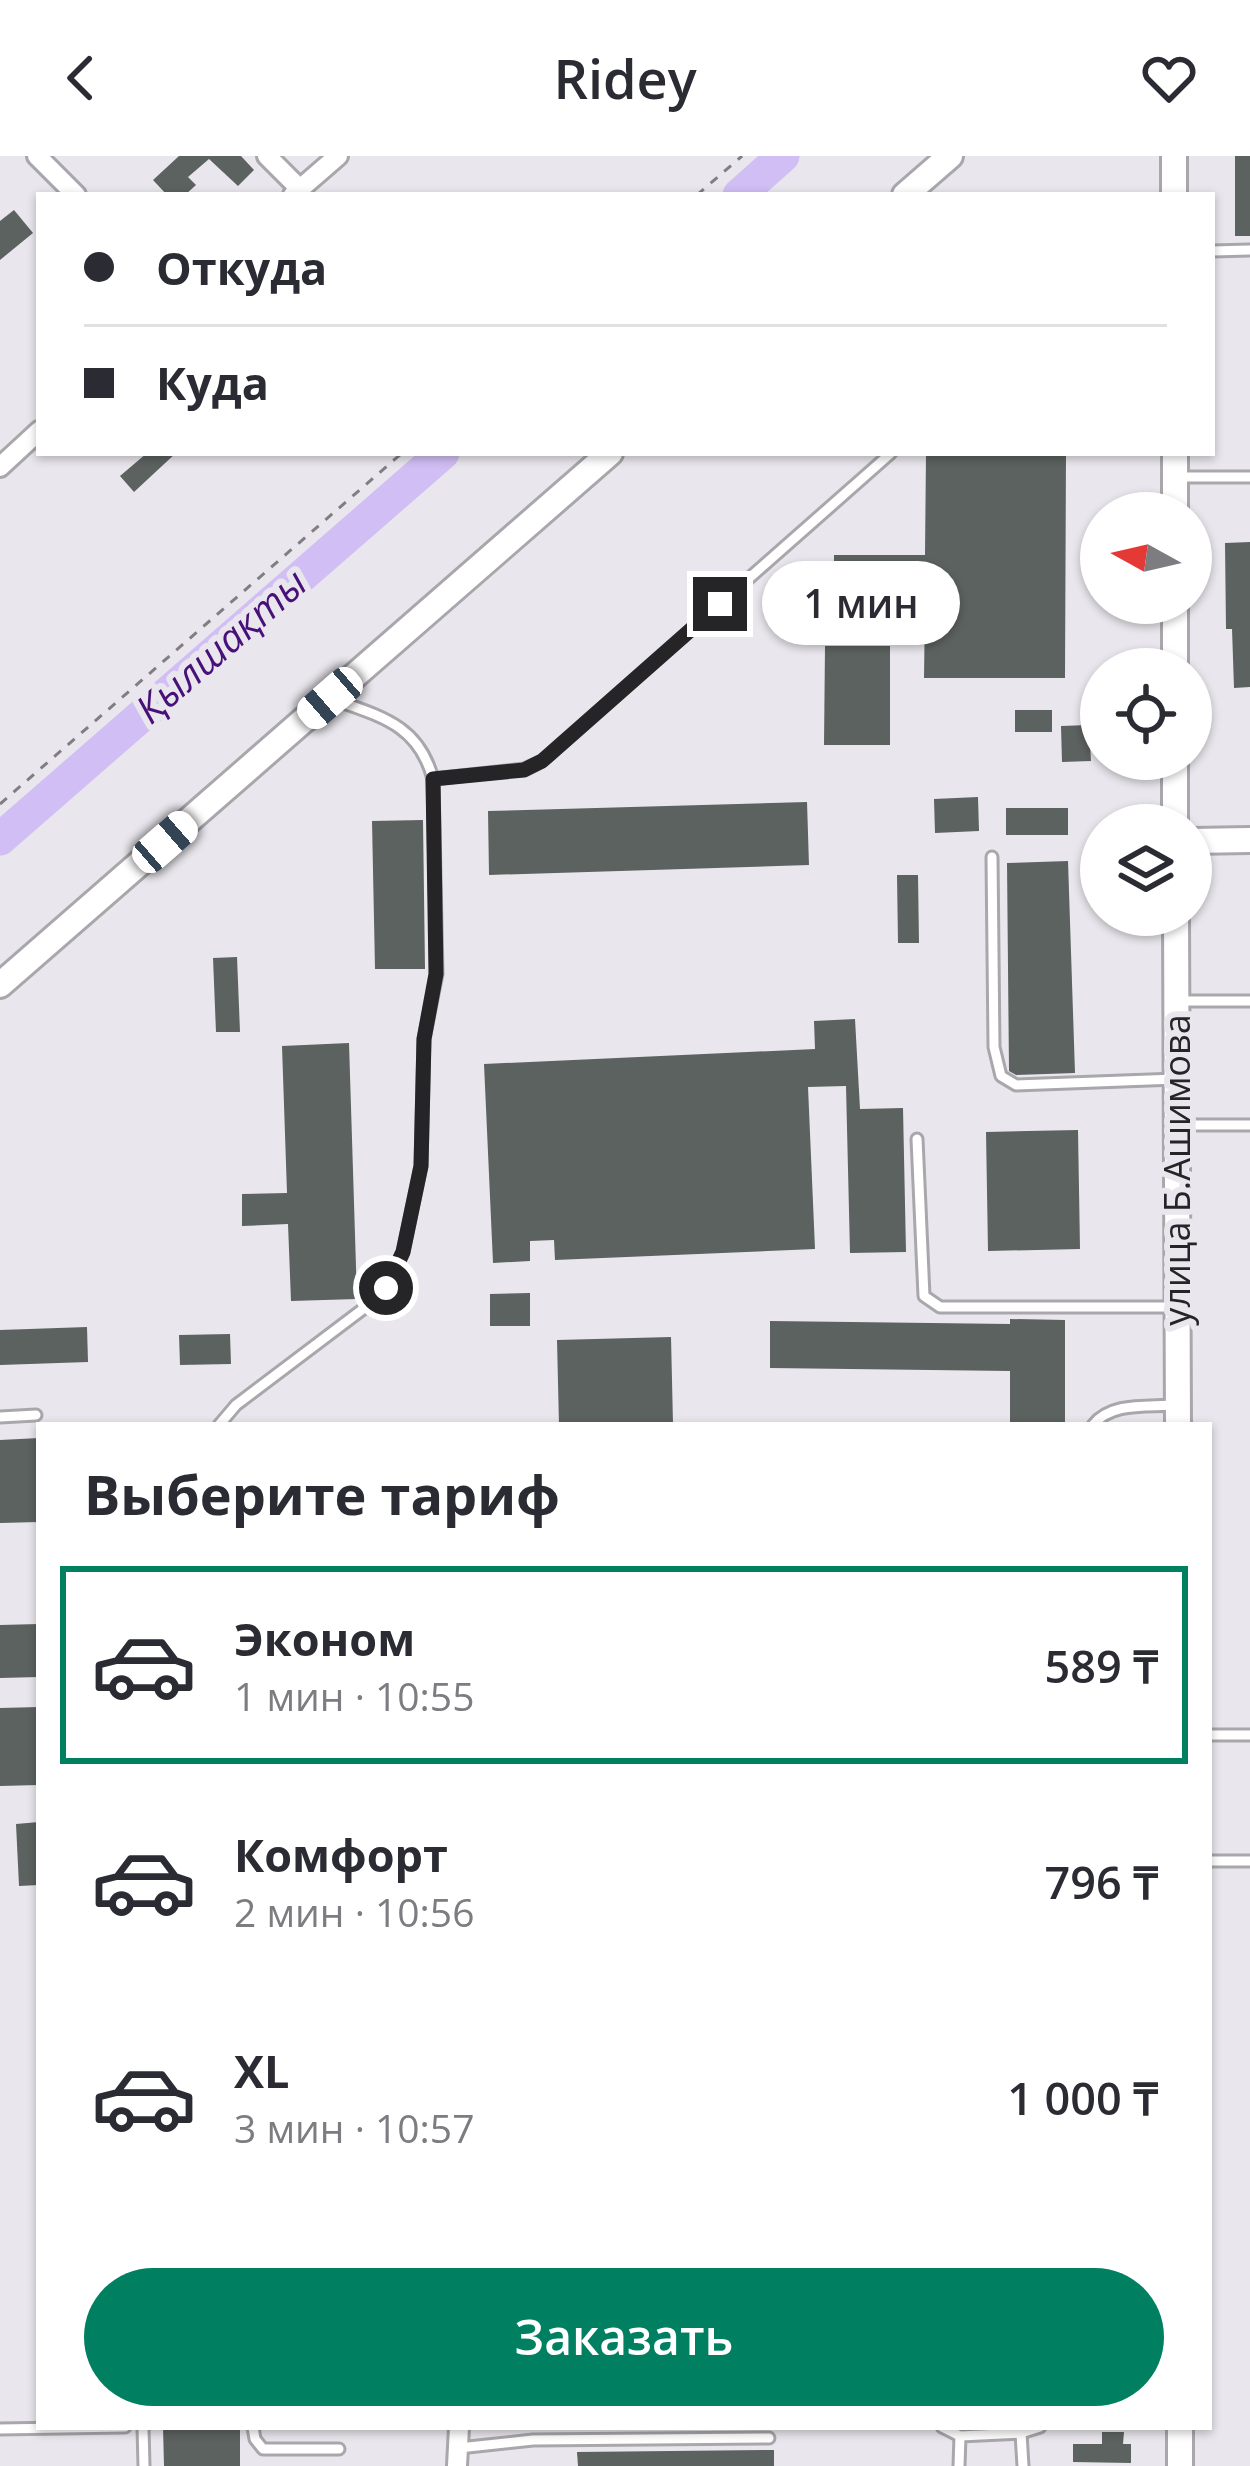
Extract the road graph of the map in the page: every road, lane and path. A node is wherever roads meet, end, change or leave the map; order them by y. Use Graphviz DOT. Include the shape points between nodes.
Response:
graph roads {
  1 [pos="37,156"];
  2 [pos="267,156"];
  3 [pos="338,156"];
  4 [pos="742,156"];
  5 [pos="950,156"];
  6 [pos="1174,156"];
  7 [pos="73,192"];
  8 [pos="297,192"];
  9 [pos="701,192"];
  10 [pos="908,192"];
  11 [pos="1174,192"];
  12 [pos="1215,250"];
  13 [pos="1250,250"];
  14 [pos="36,433"];
  15 [pos="399,456"];
  16 [pos="607,456"];
  17 [pos="888,456"];
  18 [pos="1174,465"];
  19 [pos="0,467"];
  20 [pos="1250,477"];
  21 [pos="330,698"];
  22 [pos="433,779"];
  23 [pos="0,804"];
  24 [pos="1212,841"];
  25 [pos="1250,841"];
  26 [pos="992,857"];
  27 [pos="1176,936"];
  28 [pos="0,985"];
  29 [pos="1176,1001"];
  30 [pos="1250,1001"];
  31 [pos="1176,1079"];
  32 [pos="1250,1125"];
  33 [pos="1177,1126"];
  34 [pos="917,1139"];
  35 [pos="1178,1307"];
  36 [pos="36,1415"];
  37 [pos="1178,1415"];
  38 [pos="0,1417"];
  39 [pos="222,1422"];
  40 [pos="1095,1422"];
  41 [pos="1250,1735"];
  42 [pos="1212,1736"];
  43 [pos="1212,1861"];
  44 [pos="1250,1861"];
  45 [pos="36,2428"];
  46 [pos="0,2429"];
  47 [pos="143,2430"];
  48 [pos="253,2430"];
  49 [pos="949,2430"];
  50 [pos="1030,2430"];
  51 [pos="1180,2430"];
  52 [pos="1021,2433"];
  53 [pos="960,2436"];
  54 [pos="769,2438"];
  55 [pos="339,2449"];
  56 [pos="458,2457"];
  57 [pos="144,2466"];
  58 [pos="959,2466"];
  59 [pos="1023,2466"];
  60 [pos="1180,2466"];
  1 -- 7 [label="street"];
  2 -- 8 [label="street"];
  3 -- 8 [label="street"];
  4 -- 9 [label="path"];
  5 -- 10 [label="street"];
  6 -- 11 [label="street"];
  12 -- 13 [label="lane"];
  14 -- 19 [label="street"];
  15 -- 23 [label="path"];
  16 -- 21 [label="street"];
  17 -- 22 [label="lane" via="542,761"];
  18 -- 20 [label="lane"];
  21 -- 22 [label="lane" via="412,737"];
  21 -- 28 [label="street"];
  22 -- 39 [label="lane" via="436,974 424,1039 421,1166 403,1252 375,1300"];
  24 -- 25 [label="street"];
  26 -- 31 [label="lane" via="1001,1076 1016,1085"];
  27 -- 29 [label="street, улица Б.Ашимова"];
  29 -- 30 [label="lane"];
  29 -- 31 [label="street, улица Б.Ашимова"];
  31 -- 33 [label="street, улица Б.Ашимова"];
  32 -- 33 [label="lane"];
  33 -- 35 [label="street, улица Б.Ашимова"];
  34 -- 35 [label="lane" via="924,1296 940,1307"];
  35 -- 37 [label="street, улица Б.Ашимова"];
  36 -- 38 [label="lane"];
  37 -- 40 [label="lane" via="1117,1409"];
  41 -- 42 [label="lane"];
  43 -- 44 [label="lane"];
  45 -- 46 [label="lane"];
  47 -- 57 [label="lane"];
  48 -- 55 [label="lane" via="263,2449"];
  49 -- 53 [label="lane"];
  50 -- 52 [label="lane"];
  51 -- 60 [label="street"];
  52 -- 53 [label="lane"];
  52 -- 59 [label="lane"];
  53 -- 58 [label="lane"];
  54 -- 56 [label="lane" via="533,2440"];
}
